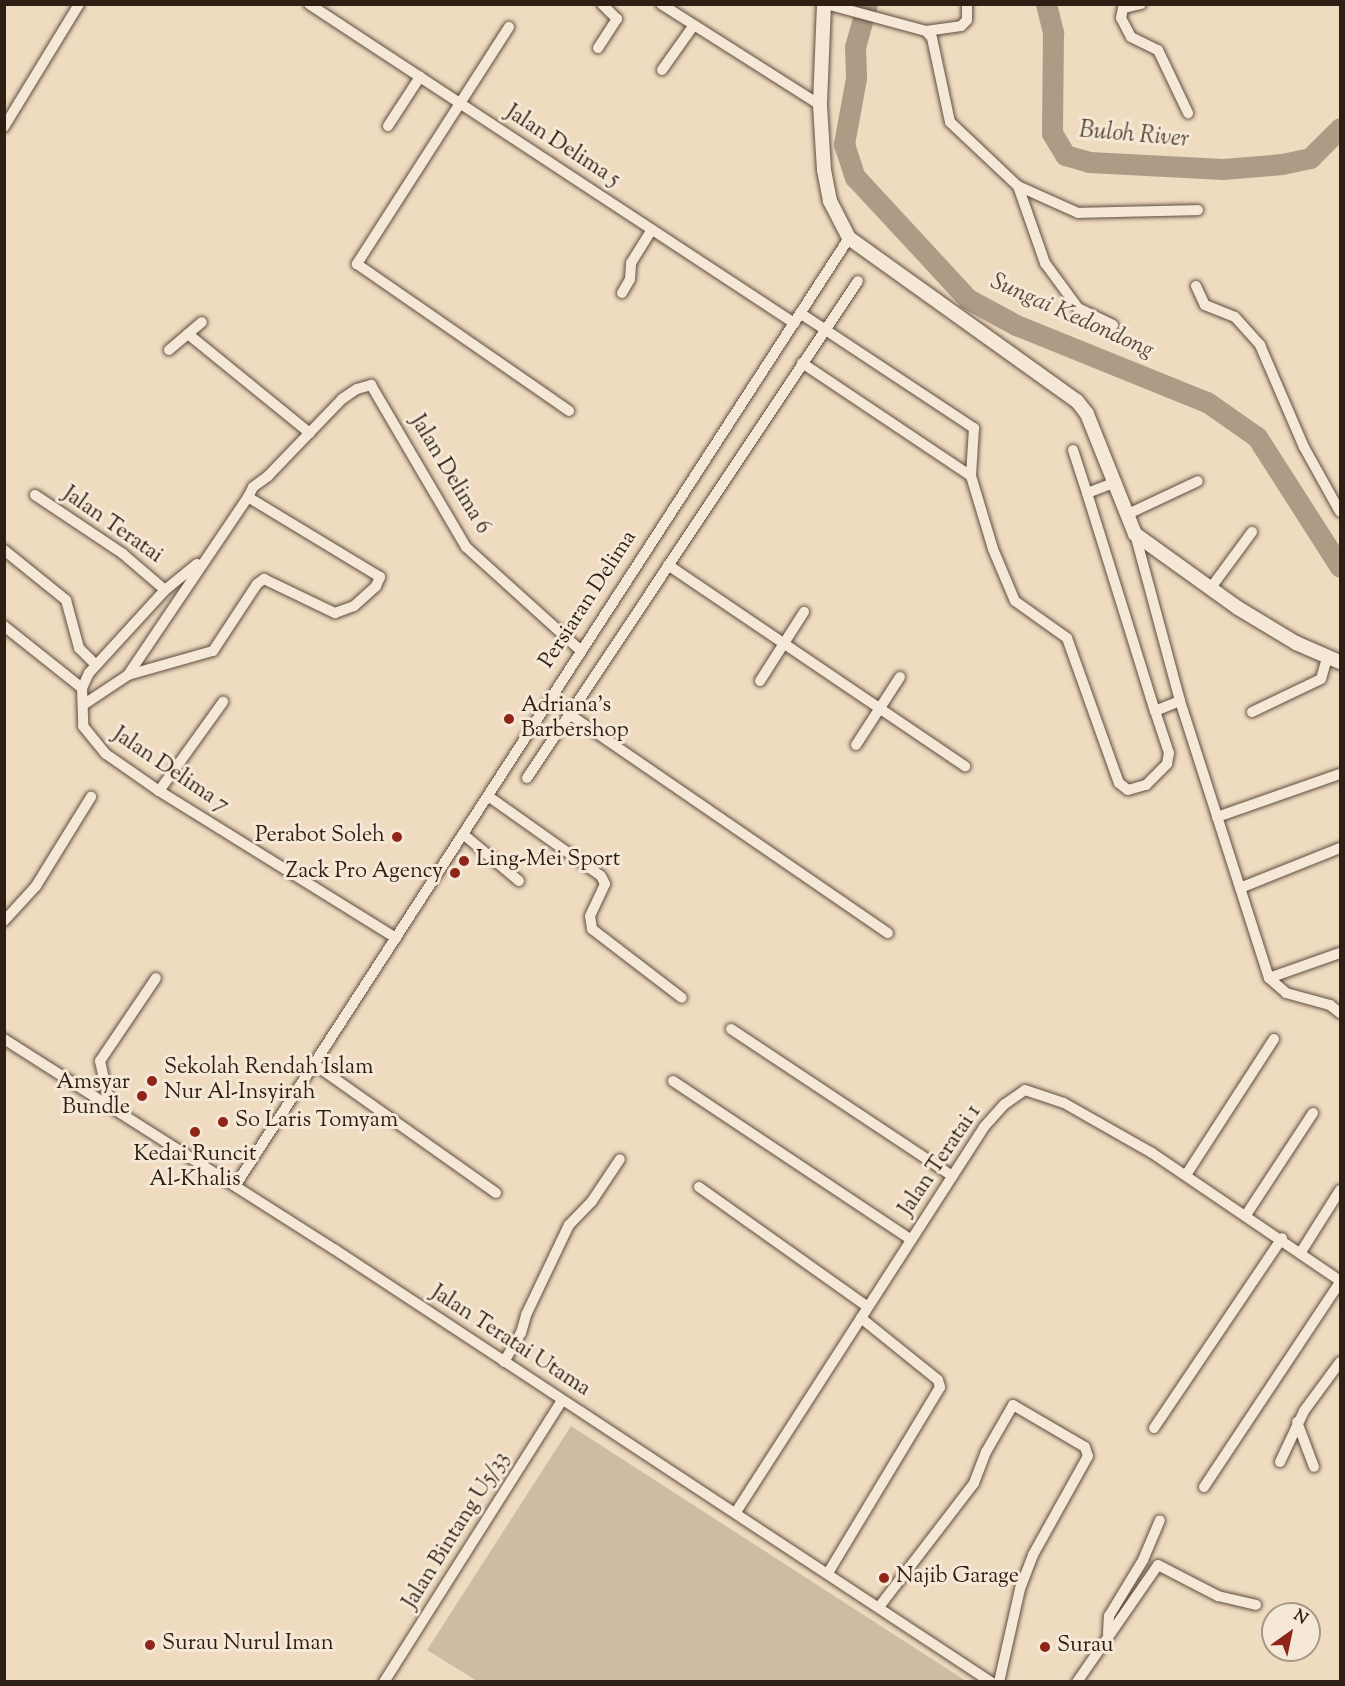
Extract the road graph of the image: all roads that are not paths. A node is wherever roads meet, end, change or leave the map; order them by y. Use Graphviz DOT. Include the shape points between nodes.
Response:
graph roads {
  1 [pos="79,4"];
  2 [pos="309,4"];
  3 [pos="602,4"];
  4 [pos="661,4"];
  5 [pos="825,4"];
  6 [pos="967,4"];
  7 [pos="1141,4"];
  8 [pos="694,25"];
  9 [pos="510,27"];
  10 [pos="926,31"];
  11 [pos="598,48"];
  12 [pos="662,70"];
  13 [pos="420,77"];
  14 [pos="462,104"];
  15 [pos="820,105"];
  16 [pos="8,113"];
  17 [pos="1188,113"];
  18 [pos="4,126"];
  19 [pos="388,126"];
  20 [pos="1018,186"];
  21 [pos="1198,210"];
  22 [pos="652,230"];
  23 [pos="849,238"];
  24 [pos="858,281"];
  25 [pos="1197,286"];
  26 [pos="622,293"];
  27 [pos="797,318"];
  28 [pos="202,322"];
  29 [pos="1113,325"];
  30 [pos="825,330"];
  31 [pos="188,334"];
  32 [pos="169,350"];
  33 [pos="802,363"];
  34 [pos="569,411"];
  35 [pos="310,433"];
  36 [pos="1073,450"];
  37 [pos="971,476"];
  38 [pos="1198,481"];
  39 [pos="1116,482"];
  40 [pos="1087,493"];
  41 [pos="35,495"];
  42 [pos="248,497"];
  43 [pos="1341,512"];
  44 [pos="1128,514"];
  45 [pos="1252,532"];
  46 [pos="1135,534"];
  47 [pos="4,550"];
  48 [pos="205,558"];
  49 [pos="668,565"];
  50 [pos="1210,589"];
  51 [pos="165,590"];
  52 [pos="804,612"];
  53 [pos="4,626"];
  54 [pos="783,645"];
  55 [pos="581,651"];
  56 [pos="1334,660"];
  57 [pos="96,665"];
  58 [pos="129,675"];
  59 [pos="900,677"];
  60 [pos="760,681"];
  61 [pos="82,688"];
  62 [pos="1180,701"];
  63 [pos="223,702"];
  64 [pos="82,705"];
  65 [pos="879,709"];
  66 [pos="1155,711"];
  67 [pos="1252,712"];
  68 [pos="569,714"];
  69 [pos="856,745"];
  70 [pos="965,766"];
  71 [pos="1341,774"];
  72 [pos="527,778"];
  73 [pos="159,791"];
  74 [pos="488,796"];
  75 [pos="92,797"];
  76 [pos="1217,817"];
  77 [pos="463,834"];
  78 [pos="1341,849"];
  79 [pos="519,881"];
  80 [pos="1240,888"];
  81 [pos="4,921"];
  82 [pos="888,933"];
  83 [pos="396,938"];
  84 [pos="1341,953"];
  85 [pos="156,978"];
  86 [pos="1269,978"];
  87 [pos="682,998"];
  88 [pos="1341,1012"];
  89 [pos="731,1029"];
  90 [pos="1274,1039"];
  91 [pos="4,1040"];
  92 [pos="314,1064"];
  93 [pos="673,1081"];
  94 [pos="110,1106"];
  95 [pos="1314,1113"];
  96 [pos="620,1159"];
  97 [pos="1186,1175"];
  98 [pos="952,1176"];
  99 [pos="235,1186"];
  100 [pos="699,1187"];
  101 [pos="1341,1190"];
  102 [pos="496,1193"];
  103 [pos="1246,1215"];
  104 [pos="911,1239"];
  105 [pos="1282,1239"];
  106 [pos="1301,1252"];
  107 [pos="1341,1282"];
  108 [pos="868,1307"];
  109 [pos="861,1317"];
  110 [pos="504,1362"];
  111 [pos="1341,1362"];
  112 [pos="562,1400"];
  113 [pos="1298,1422"];
  114 [pos="1154,1428"];
  115 [pos="1280,1462"];
  116 [pos="1314,1467"];
  117 [pos="1204,1486"];
  118 [pos="736,1512"];
  119 [pos="1160,1520"];
  120 [pos="828,1573"];
  121 [pos="1256,1605"];
  122 [pos="879,1607"];
  123 [pos="1108,1633"];
  124 [pos="991,1681"];
  125 [pos="384,1682"];
  126 [pos="999,1682"];
  127 [pos="1077,1682"];
  1 -- 16 [label="street"];
  2 -- 13 [label="street, Jalan Delima 5"];
  3 -- 11 [label="street" via="617,19"];
  4 -- 8 [label="street"];
  5 -- 10 [label="street"];
  5 -- 15 [label="street"];
  6 -- 10 [label="street" via="967,20 961,26"];
  7 -- 17 [label="street" via="1123,8 1121,18 1131,38 1158,50"];
  8 -- 12 [label="street"];
  8 -- 15 [label="street"];
  9 -- 14 [label="street"];
  10 -- 20 [label="street" via="932,38 950,122"];
  13 -- 14 [label="street, Jalan Delima 5"];
  13 -- 19 [label="street"];
  14 -- 22 [label="street, Jalan Delima 5"];
  14 -- 34 [label="street" via="357,264"];
  15 -- 23 [label="street" via="830,201"];
  16 -- 18 [label="street"];
  20 -- 21 [label="street" via="1078,213"];
  20 -- 29 [label="street" via="1045,263 1078,308"];
  22 -- 26 [label="street" via="631,263 630,279"];
  22 -- 27 [label="street, Jalan Delima 5"];
  23 -- 27 [label="street, Persiaran Delima"];
  23 -- 39 [label="street" via="1077,401 1087,414"];
  24 -- 30 [label="street"];
  25 -- 43 [label="street" via="1205,304 1235,317 1260,345 1300,438"];
  27 -- 30 [label="street, Jalan Delima 5"];
  27 -- 55 [label="street, Persiaran Delima"];
  28 -- 31 [label="street"];
  30 -- 33 [label="street"];
  30 -- 37 [label="street, Jalan Delima 5" via="974,428"];
  31 -- 32 [label="street"];
  31 -- 35 [label="street"];
  33 -- 37 [label="street"];
  33 -- 49 [label="street"];
  35 -- 42 [label="street" via="253,487"];
  35 -- 55 [label="street, Jalan Delima 6" via="342,399 357,388 371,385 466,547"];
  36 -- 40 [label="street"];
  37 -- 66 [label="street" via="993,549 1015,601 1067,638 1119,783 1128,790 1146,785 1168,761"];
  38 -- 44 [label="street"];
  39 -- 40 [label="street"];
  39 -- 44 [label="street"];
  40 -- 66 [label="street"];
  41 -- 51 [label="street, Jalan Teratai" via="123,554"];
  42 -- 48 [label="street"];
  42 -- 58 [label="street" via="372,570 380,581 354,606 335,614 264,579 213,651"];
  44 -- 46 [label="street"];
  45 -- 50 [label="street"];
  46 -- 50 [label="street"];
  46 -- 62 [label="street"];
  47 -- 57 [label="street" via="66,600 79,648"];
  48 -- 51 [label="street"];
  48 -- 58 [label="street"];
  49 -- 54 [label="street"];
  49 -- 68 [label="street"];
  50 -- 56 [label="street"];
  51 -- 57 [label="street"];
  52 -- 54 [label="street"];
  53 -- 61 [label="street"];
  54 -- 60 [label="street"];
  54 -- 65 [label="street"];
  55 -- 74 [label="street, Persiaran Delima"];
  56 -- 67 [label="street" via="1321,679"];
  57 -- 61 [label="street"];
  58 -- 64 [label="street"];
  59 -- 65 [label="street"];
  61 -- 64 [label="street, Jalan Delima 7"];
  62 -- 66 [label="street"];
  62 -- 76 [label="street"];
  63 -- 73 [label="street"];
  64 -- 73 [label="street, Jalan Delima 7" via="84,726 92,740"];
  65 -- 69 [label="street"];
  65 -- 70 [label="street"];
  68 -- 72 [label="street"];
  68 -- 82 [label="street"];
  71 -- 76 [label="street"];
  73 -- 83 [label="street, Jalan Delima 7"];
  74 -- 77 [label="street, Persiaran Delima"];
  74 -- 87 [label="street" via="601,876 605,884 590,916 592,928"];
  75 -- 81 [label="street" via="36,886"];
  76 -- 80 [label="street"];
  77 -- 79 [label="street"];
  77 -- 83 [label="street, Persiaran Delima"];
  78 -- 80 [label="street"];
  80 -- 86 [label="street"];
  83 -- 92 [label="street, Persiaran Delima"];
  84 -- 86 [label="street"];
  85 -- 94 [label="street" via="100,1061"];
  86 -- 88 [label="street" via="1286,993 1330,1005"];
  89 -- 98 [label="street"];
  90 -- 97 [label="street"];
  91 -- 94 [label="street, Jalan Teratai Utama"];
  92 -- 99 [label="street, Persiaran Delima"];
  92 -- 102 [label="street"];
  93 -- 104 [label="street"];
  94 -- 99 [label="street, Jalan Teratai Utama"];
  95 -- 103 [label="street"];
  96 -- 110 [label="street" via="592,1201 569,1225"];
  97 -- 98 [label="street, Jalan Teratai 1" via="1064,1102 1032,1090 1005,1104 984,1127"];
  97 -- 103 [label="street, Jalan Teratai 1"];
  98 -- 104 [label="street, Jalan Teratai 1"];
  99 -- 110 [label="street, Jalan Teratai Utama"];
  100 -- 108 [label="street"];
  101 -- 106 [label="street"];
  103 -- 105 [label="street, Jalan Teratai 1"];
  104 -- 108 [label="street, Jalan Teratai 1"];
  105 -- 106 [label="street, Jalan Teratai 1"];
  105 -- 114 [label="street"];
  106 -- 107 [label="street, Jalan Teratai 1"];
  107 -- 117 [label="street"];
  108 -- 109 [label="street, Jalan Teratai 1"];
  109 -- 118 [label="street, Jalan Teratai 1"];
  109 -- 120 [label="street" via="938,1380 940,1387"];
  110 -- 112 [label="street, Jalan Teratai Utama"];
  111 -- 113 [label="street"];
  112 -- 118 [label="street, Jalan Teratai Utama"];
  112 -- 125 [label="street, Jalan Bintang U5/33"];
  113 -- 115 [label="street"];
  113 -- 116 [label="street"];
  118 -- 120 [label="street, Jalan Teratai Utama"];
  119 -- 123 [label="street" via="1143,1560 1109,1616"];
  120 -- 122 [label="street, Jalan Teratai Utama"];
  121 -- 123 [label="street" via="1218,1596 1158,1565"];
  122 -- 124 [label="street, Jalan Teratai Utama"];
  122 -- 126 [label="street" via="974,1484 986,1452 1013,1406 1085,1447 1088,1456 1033,1555 1020,1589"];
  123 -- 127 [label="street"];
}
